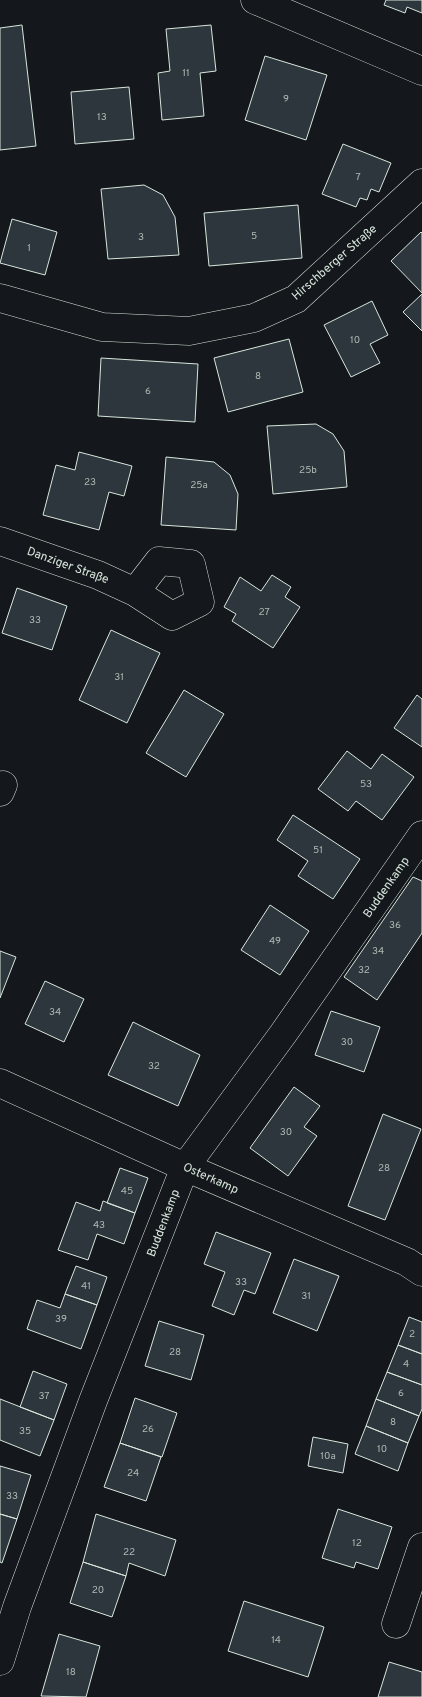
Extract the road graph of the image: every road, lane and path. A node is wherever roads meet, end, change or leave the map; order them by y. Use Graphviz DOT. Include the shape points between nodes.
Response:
graph roads {
  1 [pos="254,0"];
  2 [pos="422,71"];
  3 [pos="422,183"];
  4 [pos="0,298"];
  5 [pos="0,540"];
  6 [pos="135,592"];
  7 [pos="422,835"];
  8 [pos="0,1084"];
  9 [pos="185,1167"];
  10 [pos="422,1272"];
  11 [pos="422,1547"];
  12 [pos="396,1624"];
  13 [pos="0,1661"];
  1 -- 2 [label="street"];
  3 -- 4 [label="street, Hirschberger Straße" via="296,299 254,318 189,331 102,327"];
  5 -- 6 [label="street, Danziger Straße" via="98,575"];
  7 -- 9 [label="street, Buddenkamp" via="284,1034"];
  8 -- 9 [label="street, Osterkamp"];
  9 -- 10 [label="street, Osterkamp" via="407,1262"];
  9 -- 13 [label="street, Buddenkamp" via="93,1401"];
  11 -- 12 [label="street"];
}
